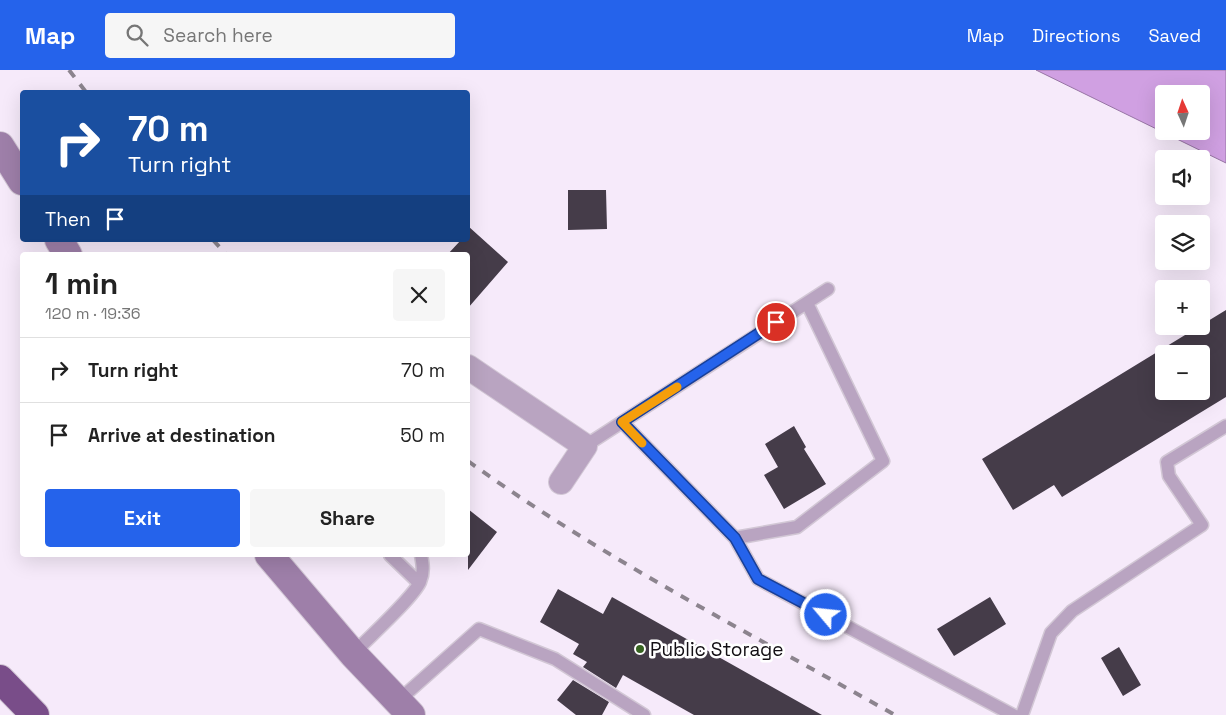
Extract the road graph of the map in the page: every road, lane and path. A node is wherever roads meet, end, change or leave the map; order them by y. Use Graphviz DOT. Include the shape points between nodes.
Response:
graph roads {
  1 [pos="0,146"];
  2 [pos="20,178"];
  3 [pos="828,289"];
  4 [pos="807,302"];
  5 [pos="470,368"];
  6 [pos="622,422"];
  7 [pos="1226,426"];
  8 [pos="585,446"];
  9 [pos="561,482"];
  10 [pos="735,538"];
  11 [pos="271,557"];
  12 [pos="392,557"];
  13 [pos="421,557"];
  14 [pos="419,583"];
  15 [pos="353,654"];
  16 [pos="0,679"];
  17 [pos="404,708"];
  18 [pos="35,715"];
  19 [pos="644,715"];
  20 [pos="1013,715"];
  21 [pos="1022,715"];
  1 -- 2 [label="main road"];
  3 -- 4 [label="lane"];
  4 -- 6 [label="lane"];
  4 -- 10 [label="lane" via="883,461 796,527"];
  5 -- 8 [label="street"];
  6 -- 8 [label="lane"];
  6 -- 10 [label="lane"];
  7 -- 21 [label="lane" via="1168,462 1169,476 1202,525 1072,611 1052,634"];
  8 -- 9 [label="street"];
  10 -- 20 [label="lane" via="758,579"];
  11 -- 15 [label="main road"];
  12 -- 14 [label="lane"];
  13 -- 14 [label="lane" via="424,568"];
  14 -- 15 [label="lane"];
  15 -- 17 [label="main road"];
  16 -- 18 [label="highway"];
  17 -- 19 [label="lane" via="480,629 555,660"];
}
